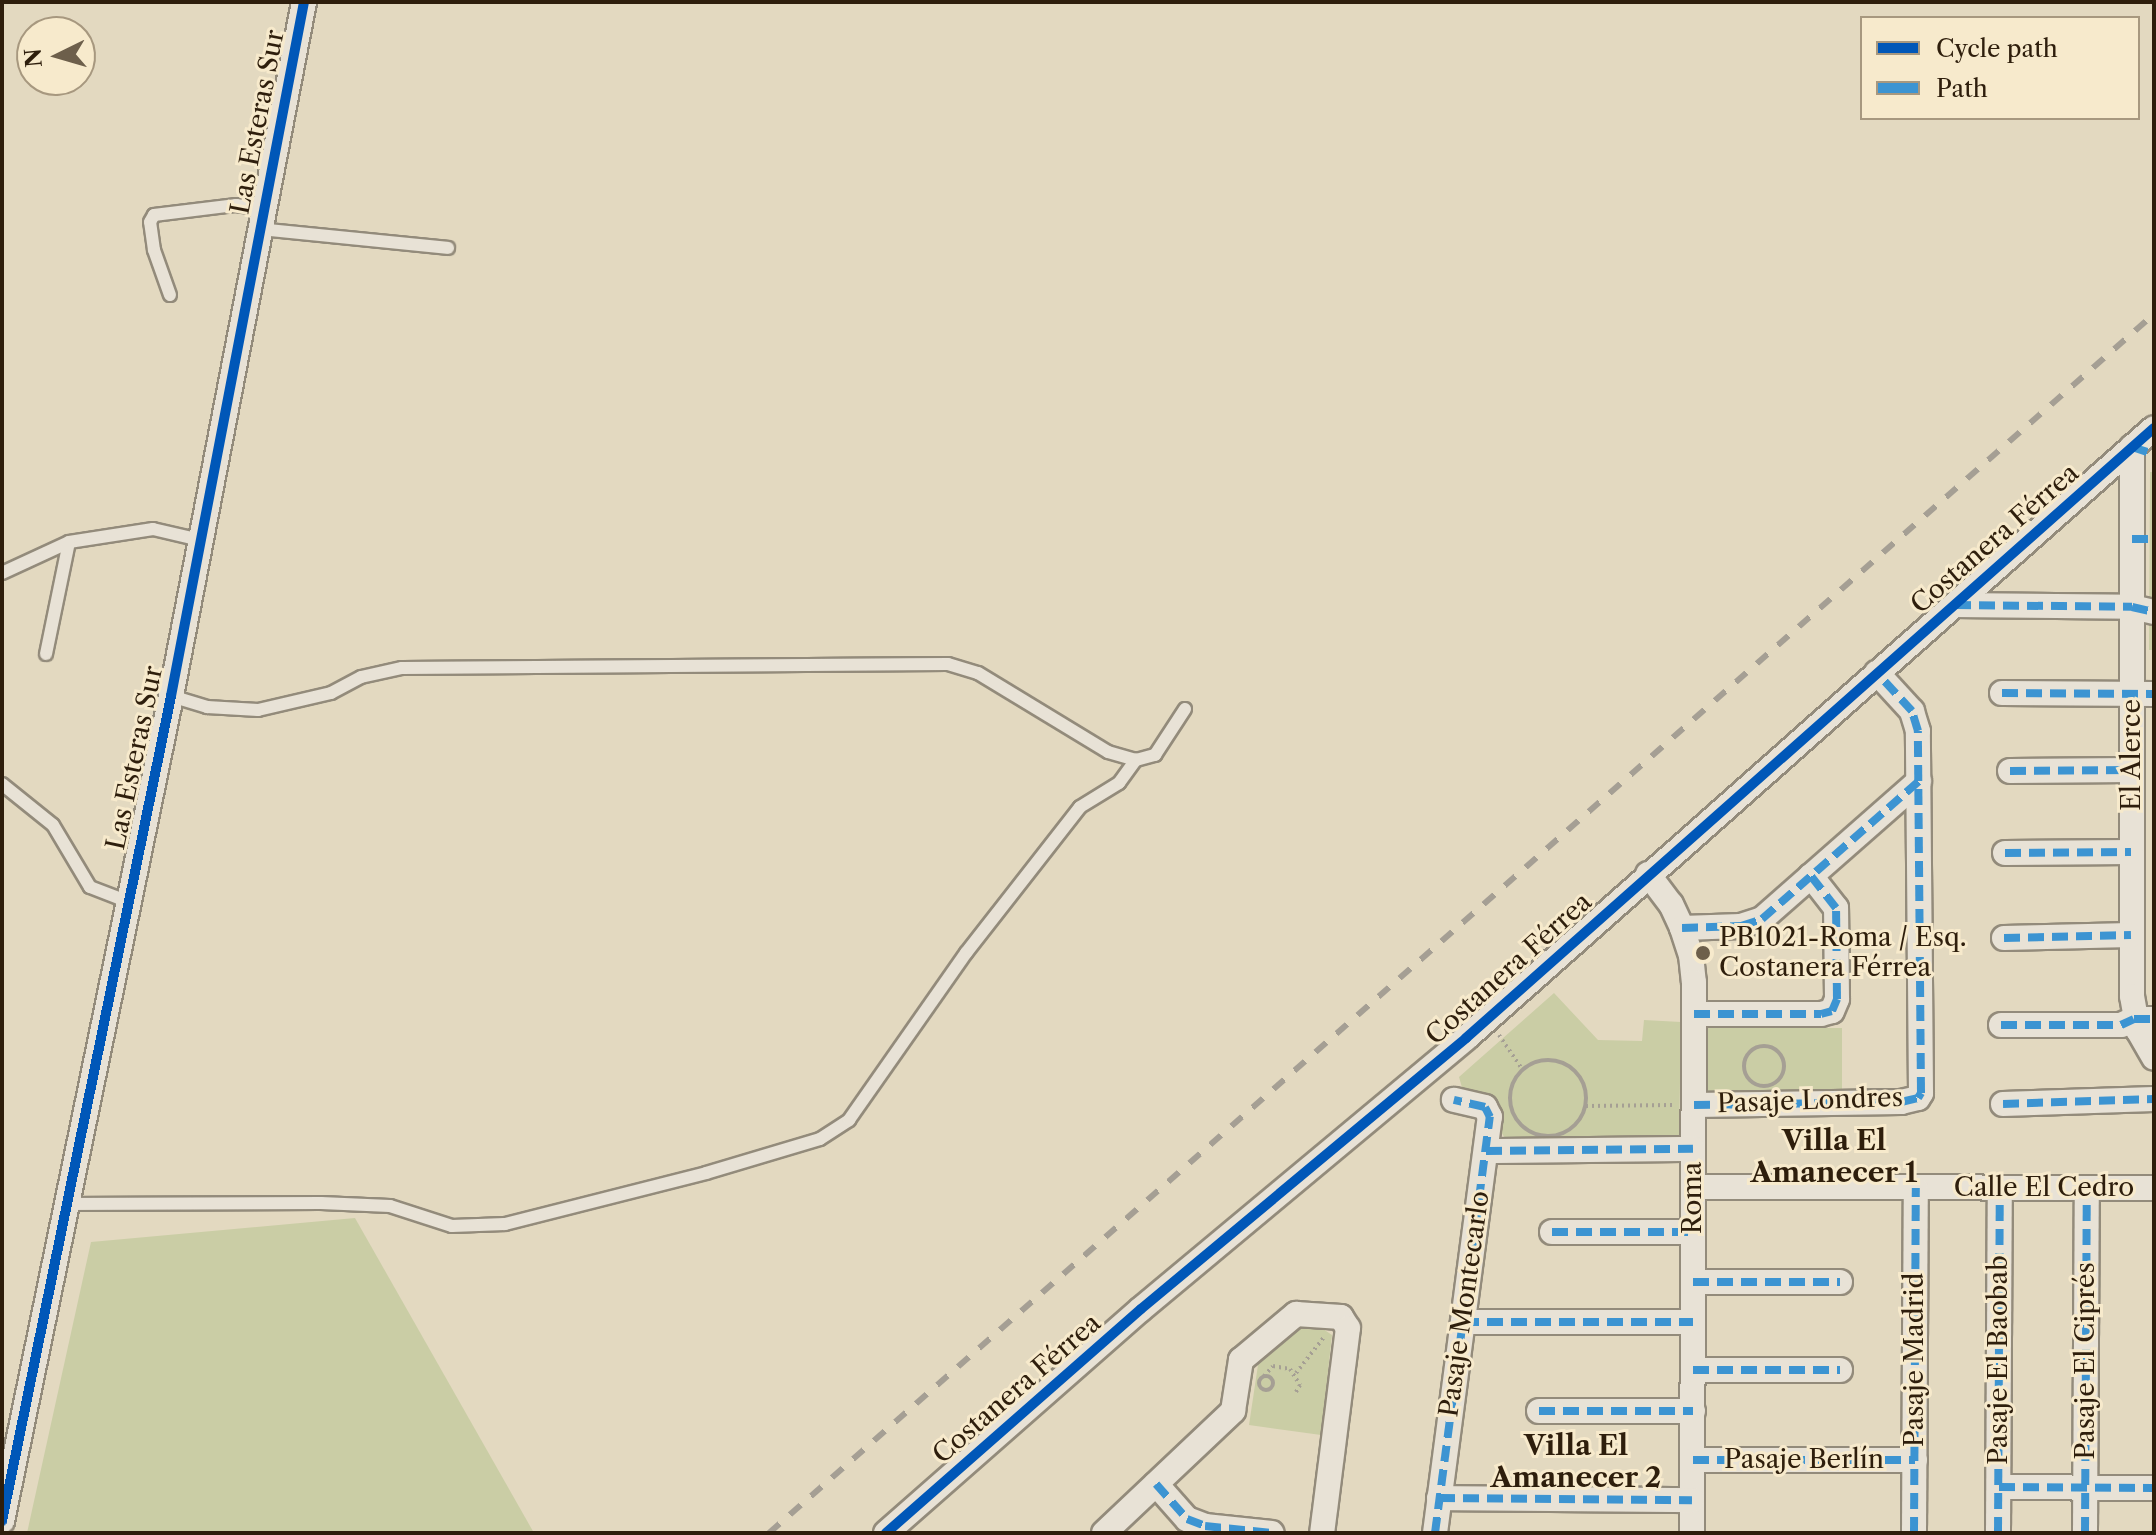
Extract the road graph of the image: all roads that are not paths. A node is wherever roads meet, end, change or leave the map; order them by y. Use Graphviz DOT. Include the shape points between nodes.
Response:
graph roads {
  1 [pos="304,2"];
  2 [pos="261,219"];
  3 [pos="448,248"];
  4 [pos="170,295"];
  5 [pos="2154,428"];
  6 [pos="2143,450"];
  7 [pos="2143,539"];
  8 [pos="200,540"];
  9 [pos="69,542"];
  10 [pos="2,573"];
  11 [pos="1954,605"];
  12 [pos="2143,609"];
  13 [pos="46,654"];
  14 [pos="1877,673"];
  15 [pos="2002,693"];
  16 [pos="2143,694"];
  17 [pos="171,696"];
  18 [pos="1185,709"];
  19 [pos="1136,760"];
  20 [pos="2132,770"];
  21 [pos="2010,771"];
  22 [pos="1919,781"];
  23 [pos="2,784"];
  24 [pos="2131,852"];
  25 [pos="2005,853"];
  26 [pos="1648,874"];
  27 [pos="1811,876"];
  28 [pos="127,901"];
  29 [pos="1682,928"];
  30 [pos="2139,931"];
  31 [pos="2004,938"];
  32 [pos="1694,1014"];
  33 [pos="2144,1019"];
  34 [pos="2001,1025"];
  35 [pos="2154,1058"];
  36 [pos="2154,1099"];
  37 [pos="1454,1100"];
  38 [pos="2003,1104"];
  39 [pos="1694,1105"];
  40 [pos="1693,1149"];
  41 [pos="1486,1151"];
  42 [pos="1693,1187"];
  43 [pos="1916,1188"];
  44 [pos="2000,1188"];
  45 [pos="2087,1188"];
  46 [pos="2154,1188"];
  47 [pos="64,1204"];
  48 [pos="1552,1232"];
  49 [pos="1693,1232"];
  50 [pos="1693,1282"];
  51 [pos="1840,1282"];
  52 [pos="1463,1322"];
  53 [pos="1693,1322"];
  54 [pos="1693,1370"];
  55 [pos="1840,1370"];
  56 [pos="1539,1411"];
  57 [pos="1693,1411"];
  58 [pos="1693,1460"];
  59 [pos="1915,1460"];
  60 [pos="1156,1484"];
  61 [pos="1999,1487"];
  62 [pos="2085,1488"];
  63 [pos="2154,1488"];
  64 [pos="1439,1498"];
  65 [pos="1692,1500"];
  66 [pos="2,1521"];
  67 [pos="886,1533"];
  68 [pos="1104,1533"];
  69 [pos="1272,1533"];
  70 [pos="1322,1533"];
  71 [pos="1435,1533"];
  72 [pos="1692,1533"];
  73 [pos="1914,1533"];
  74 [pos="1998,1533"];
  75 [pos="2085,1533"];
  1 -- 2 [label="street, Las Esteras Sur"];
  2 -- 3 [label="lane"];
  2 -- 4 [label="lane" via="236,205 154,215 154,250"];
  2 -- 8 [label="street, Las Esteras Sur"];
  5 -- 6 [label="street, Costanera Férrea"];
  6 -- 7 [label="street, El Alerce"];
  6 -- 11 [label="street, Costanera Férrea"];
  7 -- 12 [label="street, El Alerce"];
  8 -- 9 [label="lane" via="153,529"];
  8 -- 17 [label="street, Las Esteras Sur"];
  9 -- 10 [label="lane"];
  9 -- 13 [label="lane"];
  11 -- 12 [label="street"];
  11 -- 14 [label="street, Costanera Férrea"];
  12 -- 16 [label="street, El Alerce"];
  14 -- 22 [label="street, Pasaje Londres" via="1916,720"];
  14 -- 26 [label="street, Costanera Férrea"];
  15 -- 16 [label="street"];
  16 -- 20 [label="street, El Alerce"];
  17 -- 19 [label="lane" via="207,707 258,710 331,693 361,677 402,668 948,664 978,673 1108,752"];
  17 -- 28 [label="street, Las Esteras Sur"];
  18 -- 19 [label="lane" via="1155,755"];
  19 -- 47 [label="lane" via="1119,783 1080,807 966,953 849,1120 820,1139 505,1224 452,1226 390,1206"];
  20 -- 21 [label="street"];
  20 -- 24 [label="street, El Alerce"];
  22 -- 27 [label="street"];
  22 -- 39 [label="street, Pasaje Londres" via="1923,1085 1918,1098"];
  23 -- 28 [label="lane" via="53,825 90,887"];
  24 -- 25 [label="street"];
  24 -- 30 [label="street, El Alerce"];
  26 -- 29 [label="street, Roma"];
  26 -- 67 [label="street, Costanera Férrea" via="1488,1019 1141,1309"];
  27 -- 29 [label="street" via="1755,923"];
  27 -- 32 [label="street" via="1836,908 1837,999 1832,1011"];
  28 -- 47 [label="street, Las Esteras Sur"];
  29 -- 32 [label="street, Roma" via="1691,955"];
  30 -- 31 [label="street"];
  30 -- 33 [label="street, El Alerce"];
  32 -- 39 [label="street, Roma"];
  33 -- 34 [label="street" via="2121,1025"];
  33 -- 35 [label="street, El Alerce"];
  36 -- 38 [label="street"];
  37 -- 41 [label="street, Pasaje Montecarlo" via="1485,1107 1490,1117"];
  39 -- 40 [label="street, Roma"];
  40 -- 41 [label="street"];
  40 -- 42 [label="street, Roma"];
  41 -- 52 [label="street, Pasaje Montecarlo"];
  42 -- 43 [label="street, Calle El Cedro"];
  42 -- 49 [label="street, Roma"];
  43 -- 44 [label="street, Calle El Cedro"];
  43 -- 59 [label="street, Pasaje Madrid"];
  44 -- 45 [label="street, Calle El Cedro"];
  44 -- 61 [label="street, Pasaje El Baobab"];
  45 -- 46 [label="street, Calle El Cedro"];
  45 -- 62 [label="street, Pasaje El Ciprés"];
  47 -- 66 [label="street, Las Esteras Sur"];
  48 -- 49 [label="street"];
  49 -- 50 [label="street, Roma"];
  50 -- 51 [label="street"];
  50 -- 53 [label="street, Roma"];
  52 -- 53 [label="street"];
  52 -- 64 [label="street, Pasaje Montecarlo"];
  53 -- 54 [label="street, Roma"];
  54 -- 55 [label="street"];
  54 -- 57 [label="street, Roma"];
  56 -- 57 [label="street"];
  57 -- 58 [label="street, Roma"];
  58 -- 59 [label="street, Pasaje Berlín"];
  58 -- 65 [label="street, Roma"];
  59 -- 73 [label="street, Pasaje Madrid"];
  60 -- 68 [label="street"];
  60 -- 69 [label="street" via="1187,1519"];
  60 -- 70 [label="street" via="1233,1411 1241,1360 1296,1314 1341,1317 1346,1324"];
  61 -- 62 [label="street"];
  61 -- 74 [label="street, Pasaje El Baobab"];
  62 -- 63 [label="street"];
  62 -- 75 [label="street, Pasaje El Ciprés"];
  64 -- 65 [label="street"];
  64 -- 71 [label="street, Pasaje Montecarlo"];
  65 -- 72 [label="street, Roma"];
}
